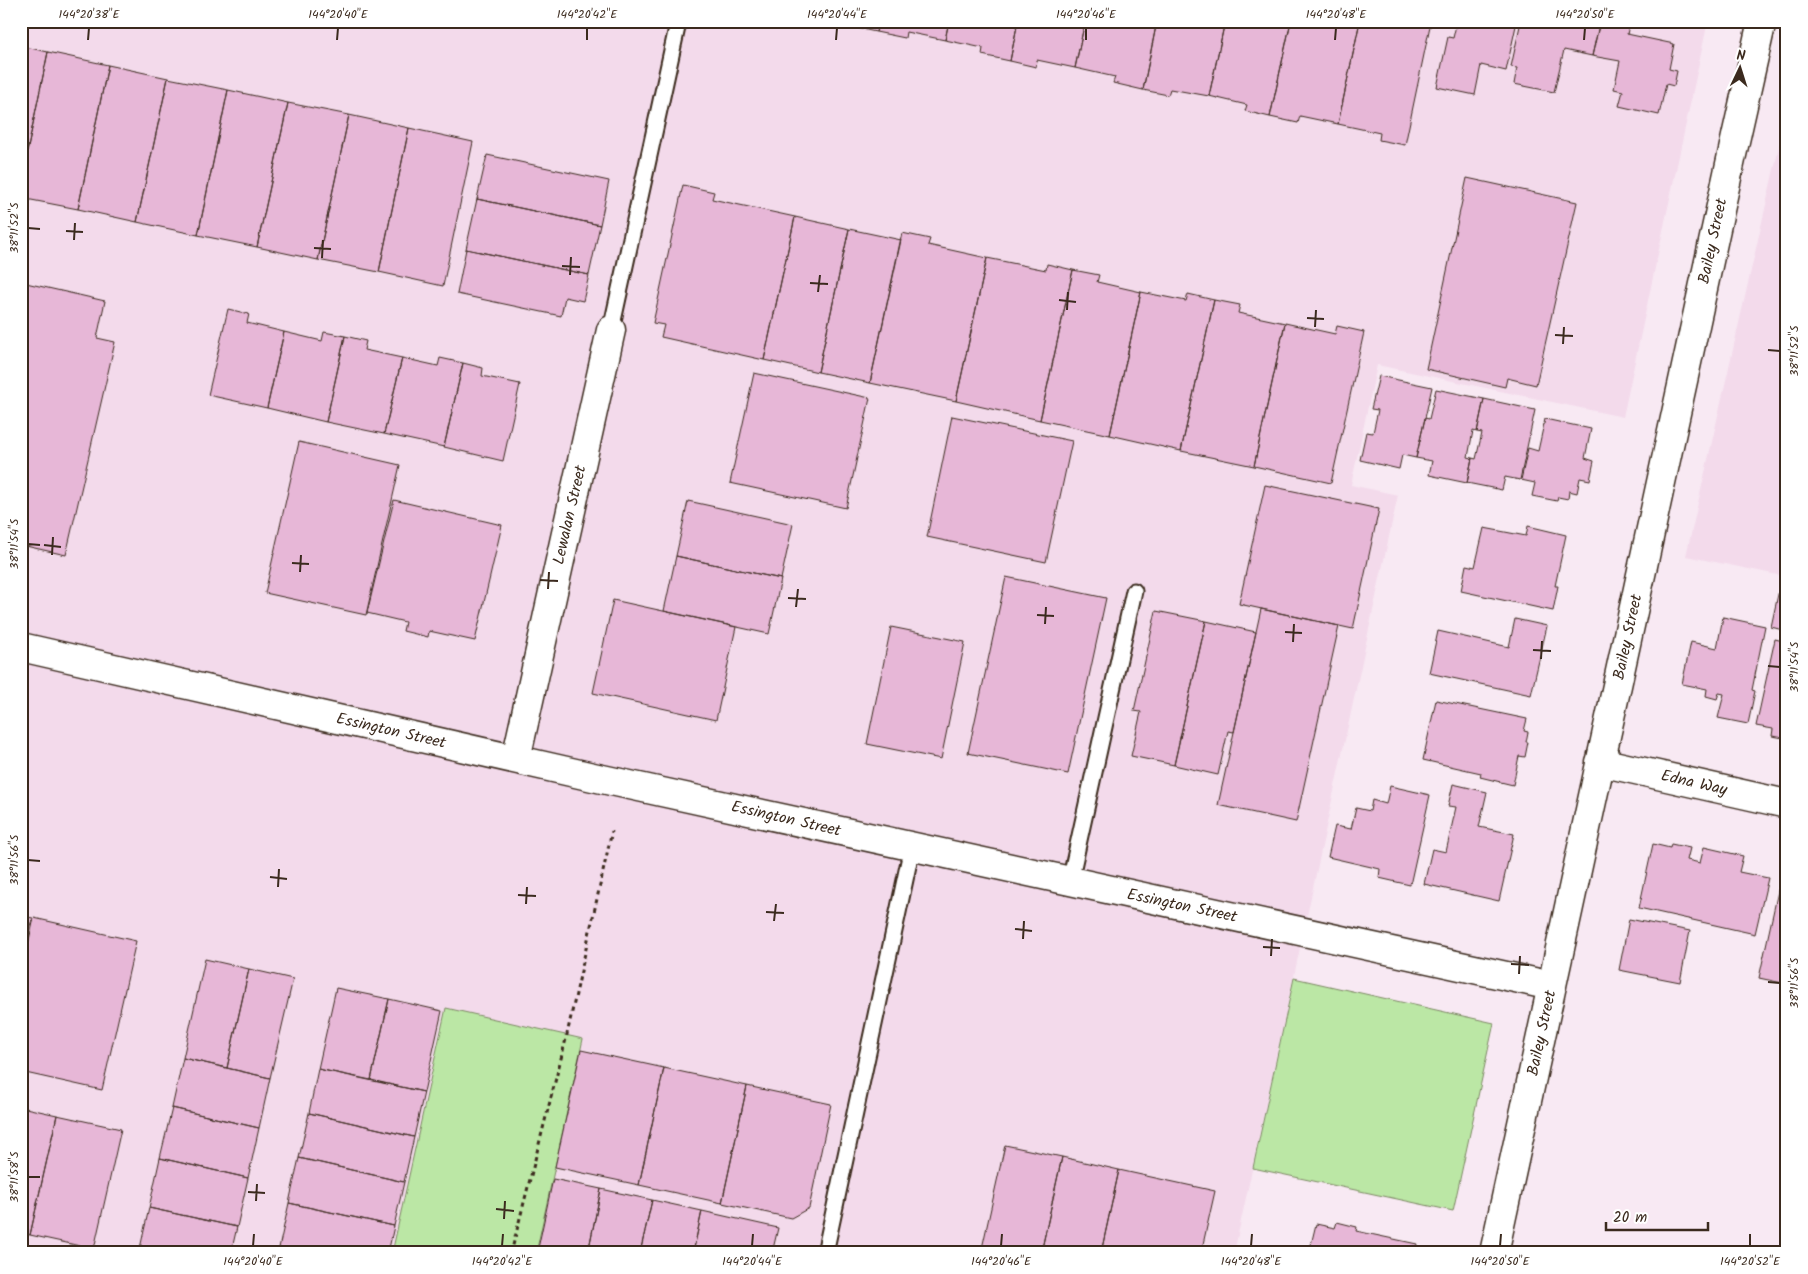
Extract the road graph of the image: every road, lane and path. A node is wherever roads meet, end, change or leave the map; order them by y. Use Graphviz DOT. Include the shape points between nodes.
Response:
graph roads {
  1 [pos="1762,21"];
  2 [pos="678,24"];
  3 [pos="611,330"];
  4 [pos="1134,591"];
  5 [pos="21,647"];
  6 [pos="516,759"];
  7 [pos="1600,762"];
  8 [pos="1787,804"];
  9 [pos="612,831"];
  10 [pos="912,847"];
  11 [pos="1070,881"];
  12 [pos="1552,986"];
  13 [pos="511,1253"];
  14 [pos="826,1253"];
  15 [pos="1494,1253"];
  1 -- 7 [label="street, Bailey Street"];
  2 -- 3 [label="lane"];
  3 -- 6 [label="street, Lewalan Street"];
  4 -- 11 [label="lane"];
  5 -- 6 [label="street, Essington Street"];
  6 -- 10 [label="street, Essington Street"];
  7 -- 8 [label="street, Edna Way"];
  7 -- 12 [label="street, Bailey Street"];
  9 -- 13 [label="path" via="566,1039"];
  10 -- 11 [label="street, Essington Street"];
  10 -- 14 [label="lane"];
  11 -- 12 [label="street, Essington Street"];
  12 -- 15 [label="street, Bailey Street"];
}
